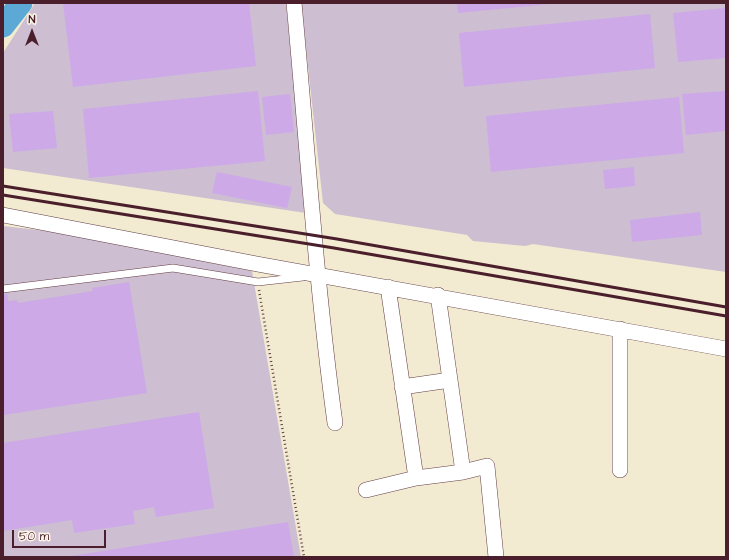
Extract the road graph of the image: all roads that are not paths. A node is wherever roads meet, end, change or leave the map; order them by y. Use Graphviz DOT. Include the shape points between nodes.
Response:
graph roads {
  1 [pos="294,3"];
  2 [pos="3,214"];
  3 [pos="317,274"];
  4 [pos="388,287"];
  5 [pos="3,289"];
  6 [pos="438,295"];
  7 [pos="620,329"];
  8 [pos="726,349"];
  9 [pos="450,380"];
  10 [pos="402,387"];
  11 [pos="335,423"];
  12 [pos="620,470"];
  13 [pos="463,472"];
  14 [pos="416,478"];
  15 [pos="366,490"];
  16 [pos="496,557"];
  1 -- 3 [label="street"];
  2 -- 3 [label="street"];
  3 -- 4 [label="street"];
  3 -- 5 [label="lane" via="258,282 173,268"];
  3 -- 11 [label="street"];
  4 -- 6 [label="street"];
  4 -- 10 [label="street"];
  6 -- 7 [label="street"];
  6 -- 9 [label="street"];
  7 -- 8 [label="street"];
  7 -- 12 [label="street"];
  9 -- 10 [label="street"];
  9 -- 13 [label="street"];
  10 -- 14 [label="street"];
  13 -- 14 [label="street"];
  13 -- 16 [label="street" via="487,466"];
  14 -- 15 [label="street"];
}
